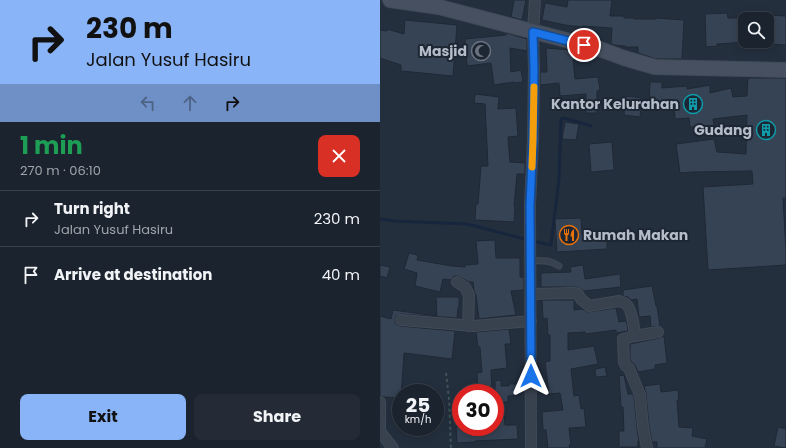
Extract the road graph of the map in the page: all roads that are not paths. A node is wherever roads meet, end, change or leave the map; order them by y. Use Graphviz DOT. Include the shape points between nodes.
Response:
graph roads {
  1 [pos="390,0"];
  2 [pos="535,0"];
  3 [pos="533,32"];
  4 [pos="786,70"];
  5 [pos="530,261"];
  6 [pos="559,266"];
  7 [pos="457,282"];
  8 [pos="531,294"];
  9 [pos="401,320"];
  10 [pos="531,321"];
  11 [pos="468,326"];
  12 [pos="658,332"];
  13 [pos="636,336"];
  14 [pos="380,402"];
  15 [pos="393,448"];
  16 [pos="531,448"];
  17 [pos="647,448"];
  1 -- 3 [label="main road" via="439,8"];
  2 -- 3 [label="street"];
  3 -- 4 [label="main road" via="597,48 656,67"];
  3 -- 5 [label="street"];
  5 -- 6 [label="lane" via="548,260"];
  5 -- 8 [label="street"];
  7 -- 11 [label="street" via="465,287 469,295"];
  8 -- 10 [label="street"];
  8 -- 13 [label="street" via="578,294 590,306 624,303 630,309"];
  9 -- 11 [label="street"];
  10 -- 11 [label="street"];
  10 -- 16 [label="street"];
  12 -- 13 [label="street"];
  13 -- 17 [label="street" via="623,339 624,362 640,395"];
  14 -- 15 [label="street" via="380,430"];
}
